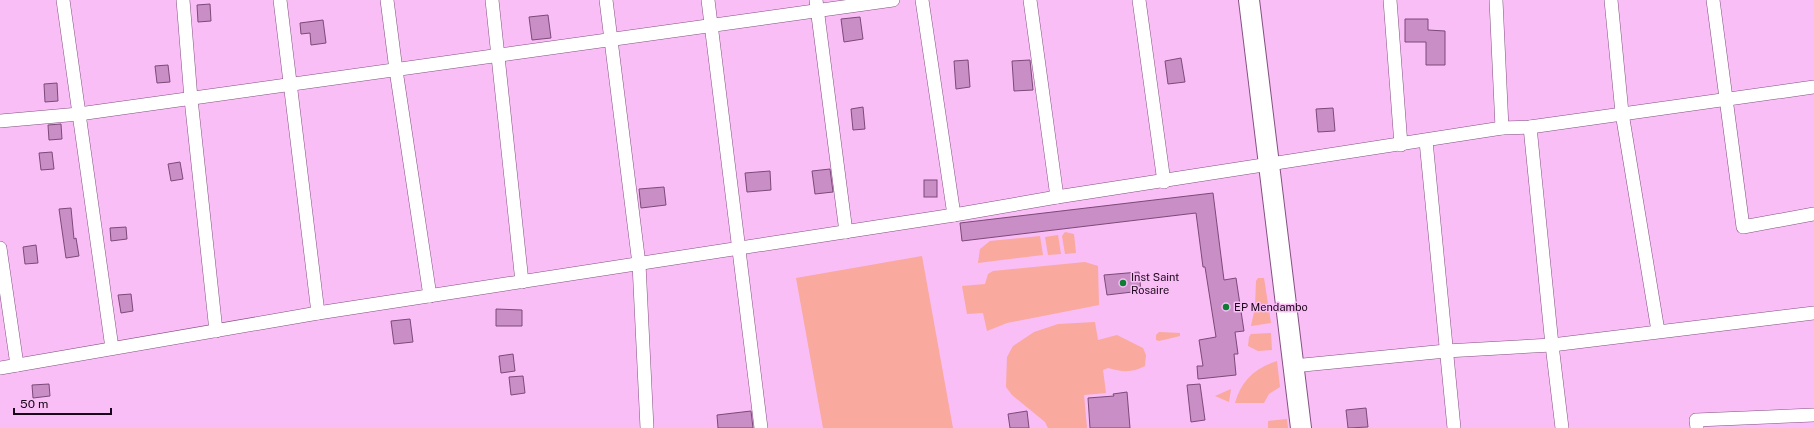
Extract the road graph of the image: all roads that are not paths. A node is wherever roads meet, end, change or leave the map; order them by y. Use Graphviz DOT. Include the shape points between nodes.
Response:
graph roads {
  1 [pos="63,0"];
  2 [pos="183,0"];
  3 [pos="280,0"];
  4 [pos="387,0"];
  5 [pos="492,0"];
  6 [pos="606,0"];
  7 [pos="708,0"];
  8 [pos="893,0"];
  9 [pos="922,0"];
  10 [pos="1030,0"];
  11 [pos="1139,0"];
  12 [pos="1249,0"];
  13 [pos="1390,0"];
  14 [pos="1496,0"];
  15 [pos="1611,0"];
  16 [pos="1714,0"];
  17 [pos="816,5"];
  18 [pos="711,25"];
  19 [pos="612,40"];
  20 [pos="499,55"];
  21 [pos="396,70"];
  22 [pos="289,85"];
  23 [pos="1814,87"];
  24 [pos="191,99"];
  25 [pos="1725,99"];
  26 [pos="1622,113"];
  27 [pos="79,114"];
  28 [pos="0,121"];
  29 [pos="1530,127"];
  30 [pos="1502,128"];
  31 [pos="1426,141"];
  32 [pos="1401,145"];
  33 [pos="1270,165"];
  34 [pos="1164,182"];
  35 [pos="1057,197"];
  36 [pos="1814,214"];
  37 [pos="954,215"];
  38 [pos="846,232"];
  39 [pos="0,248"];
  40 [pos="738,248"];
  41 [pos="639,264"];
  42 [pos="522,282"];
  43 [pos="430,296"];
  44 [pos="1814,312"];
  45 [pos="318,314"];
  46 [pos="216,331"];
  47 [pos="1658,331"];
  48 [pos="1552,345"];
  49 [pos="112,348"];
  50 [pos="1446,351"];
  51 [pos="17,365"];
  52 [pos="1293,366"];
  53 [pos="0,368"];
  54 [pos="1814,415"];
  55 [pos="647,428"];
  56 [pos="761,428"];
  57 [pos="1301,428"];
  58 [pos="1454,428"];
  59 [pos="1562,428"];
  60 [pos="1697,428"];
  1 -- 27 [label="street"];
  2 -- 24 [label="street"];
  3 -- 22 [label="street"];
  4 -- 21 [label="street"];
  5 -- 20 [label="street"];
  6 -- 19 [label="street"];
  7 -- 18 [label="street"];
  8 -- 17 [label="street"];
  9 -- 37 [label="street"];
  10 -- 35 [label="street"];
  11 -- 34 [label="street"];
  12 -- 33 [label="main road"];
  13 -- 32 [label="street"];
  14 -- 30 [label="street"];
  15 -- 26 [label="street"];
  16 -- 25 [label="street"];
  17 -- 18 [label="street"];
  17 -- 38 [label="street"];
  18 -- 19 [label="street"];
  18 -- 40 [label="street"];
  19 -- 20 [label="street"];
  19 -- 41 [label="street"];
  20 -- 21 [label="street"];
  20 -- 42 [label="street"];
  21 -- 22 [label="street"];
  21 -- 43 [label="street"];
  22 -- 24 [label="street"];
  22 -- 45 [label="street"];
  23 -- 25 [label="street"];
  24 -- 27 [label="street"];
  24 -- 46 [label="street"];
  25 -- 26 [label="street"];
  25 -- 36 [label="street" via="1743,227"];
  26 -- 29 [label="street"];
  26 -- 47 [label="street"];
  27 -- 28 [label="street"];
  27 -- 49 [label="street"];
  29 -- 30 [label="street"];
  29 -- 48 [label="street"];
  30 -- 31 [label="street"];
  31 -- 32 [label="street"];
  31 -- 50 [label="street"];
  32 -- 33 [label="street"];
  33 -- 34 [label="street"];
  33 -- 52 [label="main road"];
  34 -- 35 [label="street"];
  35 -- 37 [label="street"];
  37 -- 38 [label="street"];
  38 -- 40 [label="street"];
  39 -- 51 [label="street"];
  40 -- 41 [label="street"];
  40 -- 56 [label="street"];
  41 -- 42 [label="street"];
  41 -- 55 [label="street"];
  42 -- 43 [label="street"];
  43 -- 45 [label="street"];
  44 -- 47 [label="street"];
  45 -- 46 [label="street"];
  46 -- 49 [label="street"];
  47 -- 48 [label="street"];
  48 -- 50 [label="street"];
  48 -- 59 [label="street"];
  49 -- 51 [label="street"];
  50 -- 52 [label="street"];
  50 -- 58 [label="street"];
  51 -- 53 [label="street"];
  52 -- 57 [label="main road"];
  54 -- 60 [label="street" via="1696,420"];
}
